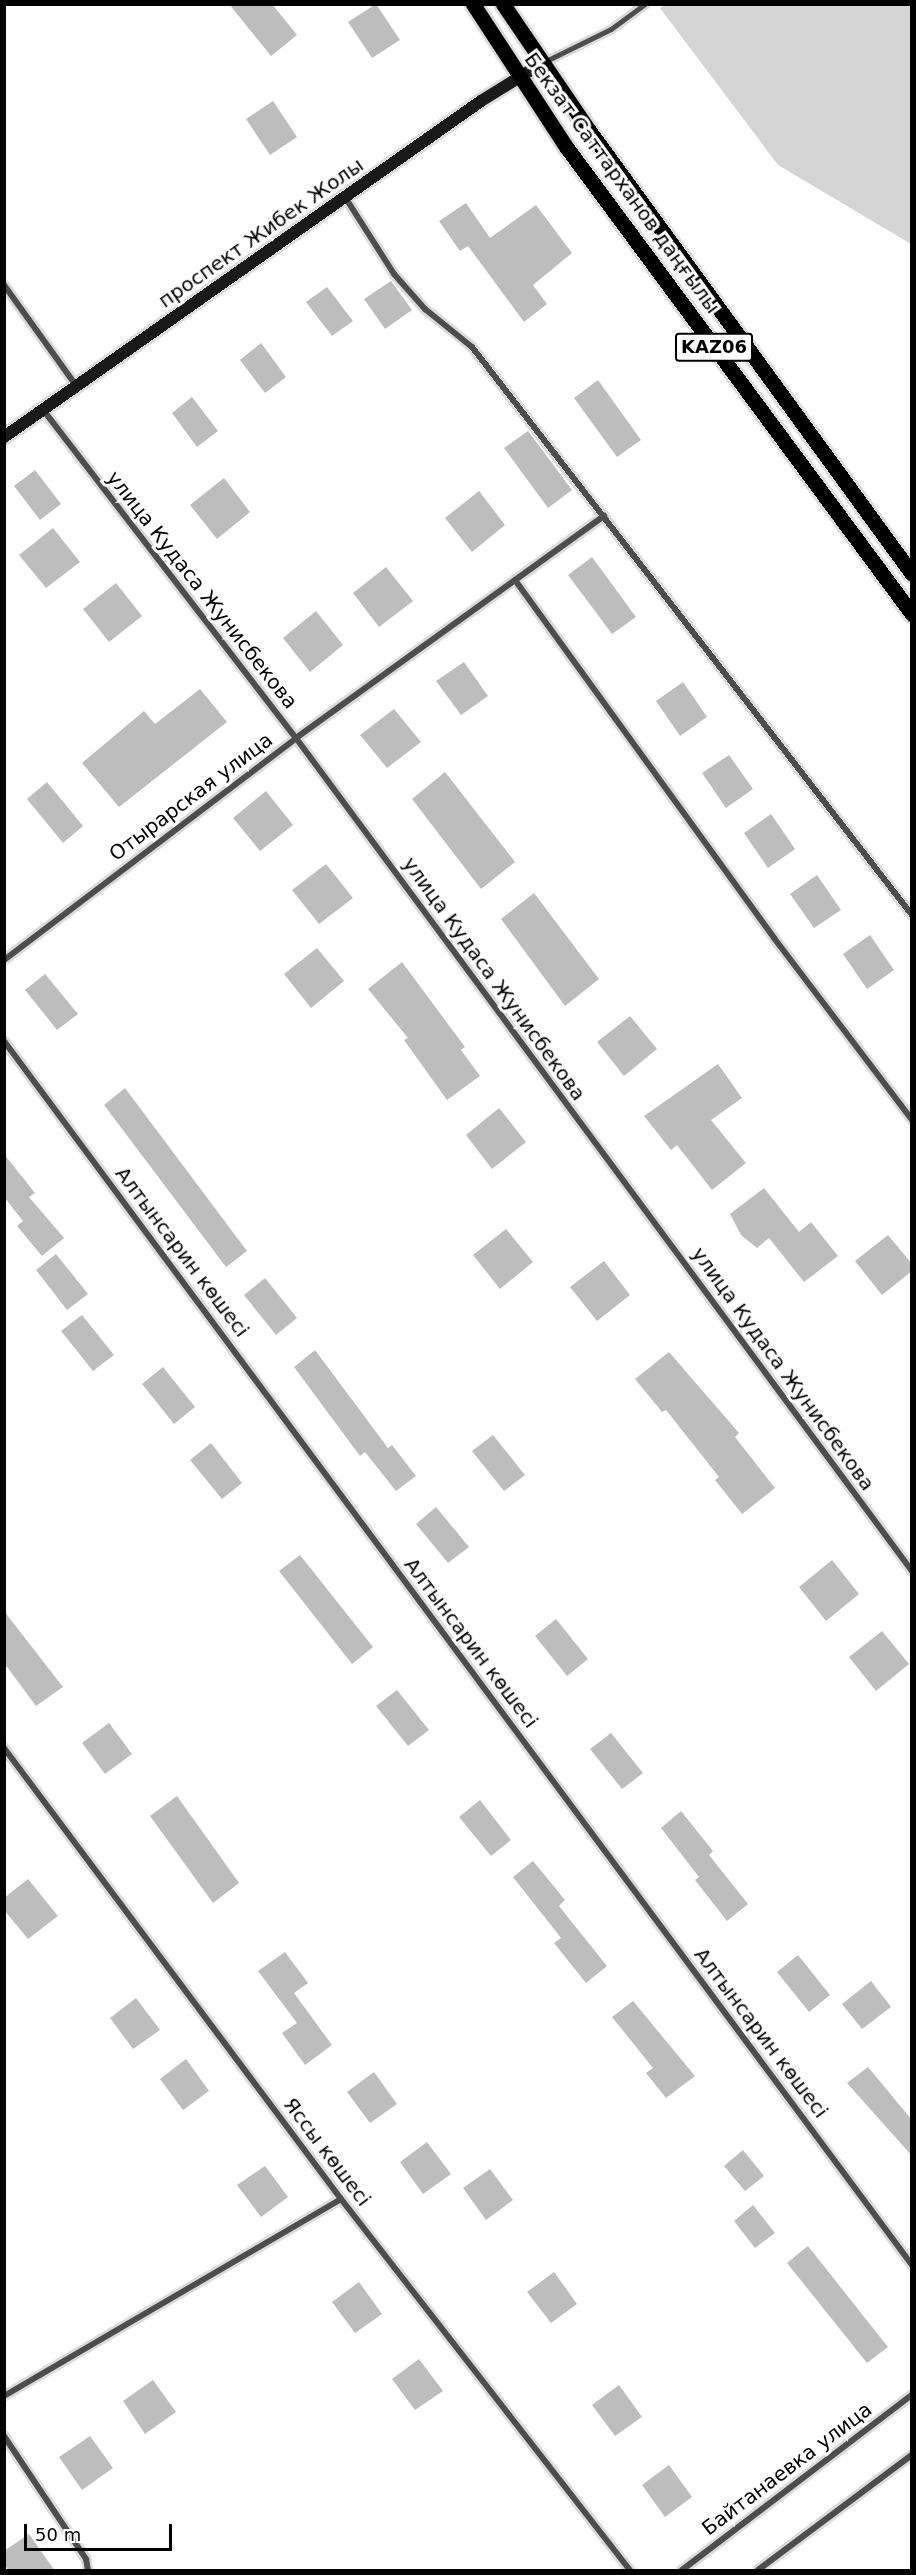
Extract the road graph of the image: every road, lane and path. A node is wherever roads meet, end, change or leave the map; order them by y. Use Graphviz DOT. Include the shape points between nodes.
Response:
graph roads {
  1 [pos="473,4"];
  2 [pos="503,4"];
  3 [pos="645,4"];
  4 [pos="541,64"];
  5 [pos="519,77"];
  6 [pos="345,197"];
  7 [pos="4,285"];
  8 [pos="77,388"];
  9 [pos="44,411"];
  10 [pos="4,437"];
  11 [pos="604,516"];
  12 [pos="912,574"];
  13 [pos="515,580"];
  14 [pos="912,614"];
  15 [pos="296,738"];
  16 [pos="912,915"];
  17 [pos="4,960"];
  18 [pos="4,1041"];
  19 [pos="912,1120"];
  20 [pos="912,1571"];
  21 [pos="4,1748"];
  22 [pos="341,2199"];
  23 [pos="912,2265"];
  24 [pos="912,2395"];
  25 [pos="4,2396"];
  26 [pos="4,2436"];
  27 [pos="912,2456"];
  28 [pos="88,2571"];
  29 [pos="630,2571"];
  30 [pos="682,2571"];
  31 [pos="758,2571"];
  1 -- 5 [label="main road, Бекзат Саттарханов даңғылы / KАZ06"];
  2 -- 4 [label="main road, Бекзат Саттарханов даңғылы / KАZ06"];
  3 -- 4 [label="lane" via="611,29"];
  4 -- 5 [label="main road, проспект Жибек Жолы"];
  4 -- 12 [label="main road, Бекзат Саттарханов даңғылы / KАZ06"];
  5 -- 6 [label="main road, проспект Жибек Жолы"];
  5 -- 14 [label="main road, Бекзат Саттарханов даңғылы / KАZ06"];
  6 -- 8 [label="main road, проспект Жибек Жолы"];
  6 -- 11 [label="street" via="394,274 425,309 472,347"];
  7 -- 8 [label="street"];
  8 -- 9 [label="main road, проспект Жибек Жолы"];
  9 -- 10 [label="main road, проспект Жибек Жолы"];
  9 -- 15 [label="street, улица Кудаса Жунисбекова"];
  11 -- 13 [label="street, Отырарская улица"];
  11 -- 16 [label="street"];
  13 -- 15 [label="street, Отырарская улица"];
  13 -- 19 [label="street" via="774,938"];
  15 -- 17 [label="street, Отырарская улица"];
  15 -- 20 [label="street, улица Кудаса Жунисбекова"];
  18 -- 23 [label="street, Алтынсарин көшесі"];
  21 -- 22 [label="street, Яссы көшесі"];
  22 -- 25 [label="street"];
  22 -- 29 [label="street, Яссы көшесі"];
  24 -- 30 [label="street, Байтанаевка улица"];
  26 -- 28 [label="street" via="86,2559"];
  27 -- 31 [label="street"];
}
